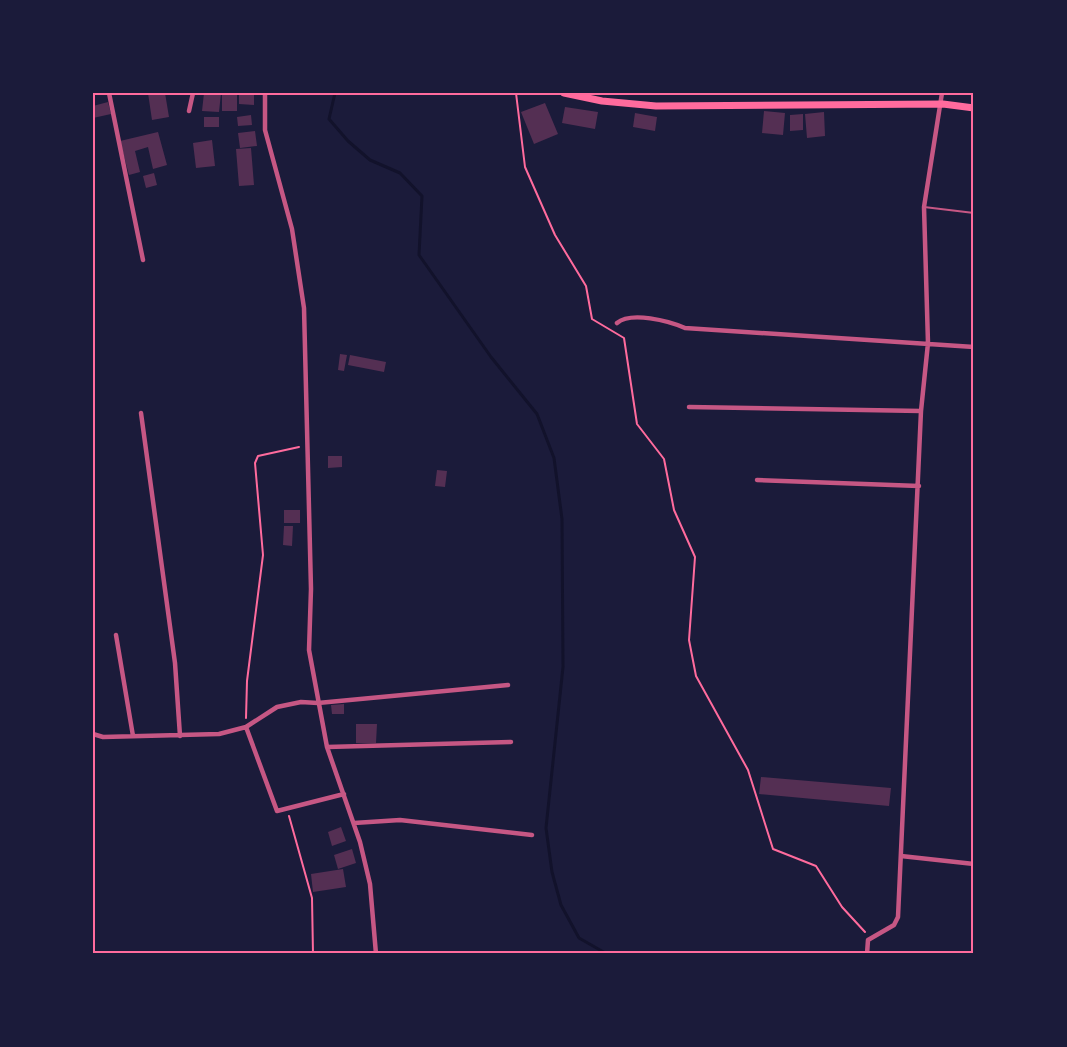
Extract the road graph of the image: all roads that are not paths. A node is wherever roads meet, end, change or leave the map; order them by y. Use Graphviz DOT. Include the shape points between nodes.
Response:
graph roads {
  1 [pos="109,93"];
  2 [pos="192,93"];
  3 [pos="265,93"];
  4 [pos="564,93"];
  5 [pos="942,93"];
  6 [pos="942,104"];
  7 [pos="974,108"];
  8 [pos="189,111"];
  9 [pos="924,207"];
  10 [pos="974,213"];
  11 [pos="143,260"];
  12 [pos="617,323"];
  13 [pos="928,344"];
  14 [pos="974,347"];
  15 [pos="689,407"];
  16 [pos="921,411"];
  17 [pos="141,413"];
  18 [pos="757,480"];
  19 [pos="919,486"];
  20 [pos="116,635"];
  21 [pos="508,685"];
  22 [pos="318,703"];
  23 [pos="246,727"];
  24 [pos="93,735"];
  25 [pos="133,736"];
  26 [pos="180,736"];
  27 [pos="511,742"];
  28 [pos="327,747"];
  29 [pos="344,794"];
  30 [pos="354,823"];
  31 [pos="532,835"];
  32 [pos="901,856"];
  33 [pos="974,864"];
  34 [pos="376,954"];
  35 [pos="867,954"];
  1 -- 11 [label="street"];
  2 -- 8 [label="street"];
  3 -- 22 [label="street" via="265,130 292,229 304,308 309,650"];
  4 -- 6 [label="main road" via="656,106"];
  5 -- 6 [label="street"];
  6 -- 7 [label="main road"];
  6 -- 9 [label="street"];
  9 -- 10 [label="lane"];
  9 -- 13 [label="street"];
  12 -- 13 [label="street" via="636,316 685,328"];
  13 -- 14 [label="street"];
  13 -- 16 [label="street"];
  15 -- 16 [label="street"];
  16 -- 19 [label="street"];
  17 -- 26 [label="street" via="175,663"];
  18 -- 19 [label="street"];
  19 -- 32 [label="street"];
  20 -- 25 [label="street"];
  21 -- 22 [label="street"];
  22 -- 23 [label="street" via="277,707"];
  22 -- 28 [label="street"];
  23 -- 26 [label="street" via="219,734"];
  23 -- 29 [label="street" via="274,808 287,809"];
  24 -- 25 [label="street"];
  25 -- 26 [label="street"];
  27 -- 28 [label="street"];
  28 -- 29 [label="street"];
  29 -- 30 [label="street"];
  30 -- 31 [label="street" via="400,820"];
  30 -- 34 [label="street" via="370,884"];
  32 -- 33 [label="street"];
  32 -- 35 [label="street" via="898,917 894,925 870,938"];
}
